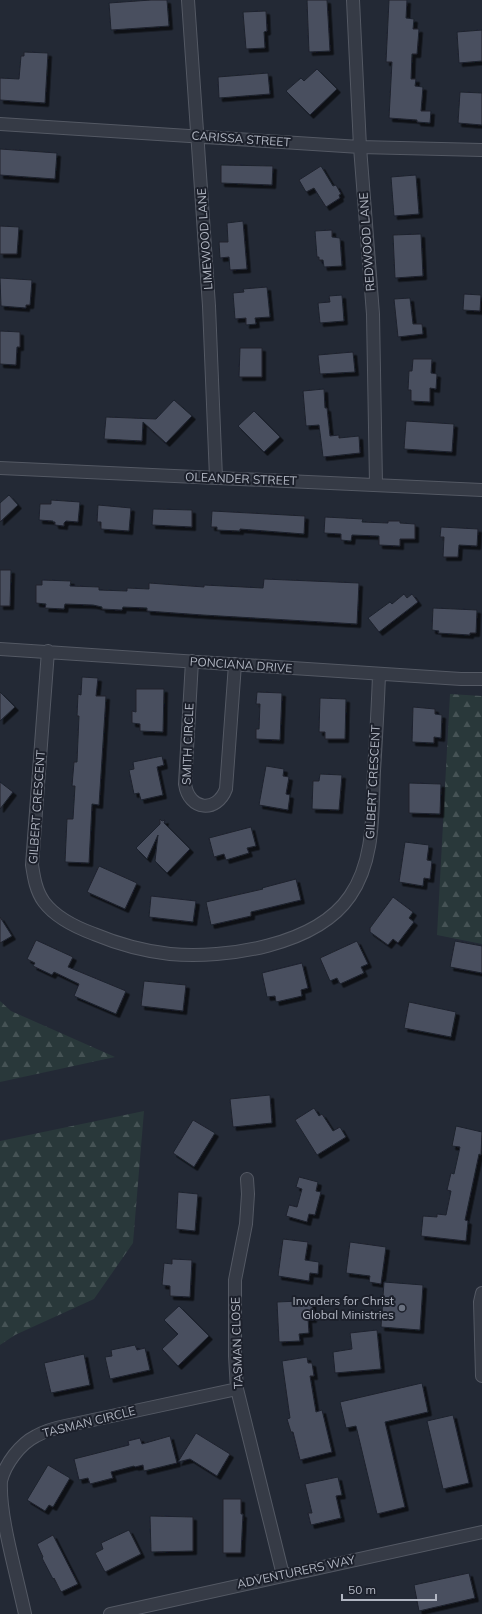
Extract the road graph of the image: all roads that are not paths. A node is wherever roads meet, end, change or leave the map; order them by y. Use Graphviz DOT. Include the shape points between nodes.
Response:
graph roads {
  1 [pos="188,0"];
  2 [pos="353,0"];
  3 [pos="0,124"];
  4 [pos="198,136"];
  5 [pos="360,147"];
  6 [pos="482,150"];
  7 [pos="0,468"];
  8 [pos="216,478"];
  9 [pos="376,484"];
  10 [pos="482,490"];
  11 [pos="0,649"];
  12 [pos="48,651"];
  13 [pos="192,661"];
  14 [pos="235,664"];
  15 [pos="379,674"];
  16 [pos="482,679"];
  17 [pos="247,1180"];
  18 [pos="482,1293"];
  19 [pos="482,1376"];
  20 [pos="237,1389"];
  21 [pos="482,1532"];
  22 [pos="283,1575"];
  23 [pos="25,1614"];
  24 [pos="110,1614"];
  1 -- 4 [label="street, LIMEWOOD LANE"];
  2 -- 5 [label="street, REDWOOD LANE"];
  3 -- 4 [label="street, CARISSA STREET"];
  4 -- 5 [label="street, CARISSA STREET"];
  4 -- 8 [label="street, LIMEWOOD LANE" via="209,306"];
  5 -- 6 [label="street, CARISSA STREET"];
  5 -- 9 [label="street, REDWOOD LANE" via="373,314"];
  7 -- 8 [label="street, OLEANDER STREET"];
  8 -- 9 [label="street, OLEANDER STREET"];
  9 -- 10 [label="street, OLEANDER STREET"];
  11 -- 12 [label="street, PONCIANA DRIVE"];
  12 -- 13 [label="street, PONCIANA DRIVE"];
  12 -- 15 [label="street, GILBERT CRESCENT" via="32,865 35,886 53,913 71,924 107,940 170,954 225,953 273,944 325,921 350,896 359,880 370,846"];
  13 -- 14 [label="street, PONCIANA DRIVE"];
  13 -- 14 [label="street, SMITH CIRCLE" via="185,784 186,793 191,800 204,806 219,801 226,789"];
  14 -- 15 [label="street, PONCIANA DRIVE"];
  15 -- 16 [label="street, PONCIANA DRIVE"];
  17 -- 20 [label="street, TASMAN CLOSE" via="246,1224 235,1280"];
  18 -- 19 [label="street"];
  20 -- 22 [label="street, TASMAN CLOSE"];
  20 -- 23 [label="street, TASMAN CIRCLE" via="65,1426 46,1431 25,1444 6,1468 1,1482 6,1533"];
  21 -- 22 [label="street, ADVENTURERS WAY"];
  22 -- 24 [label="street, ADVENTURERS WAY"];
}
